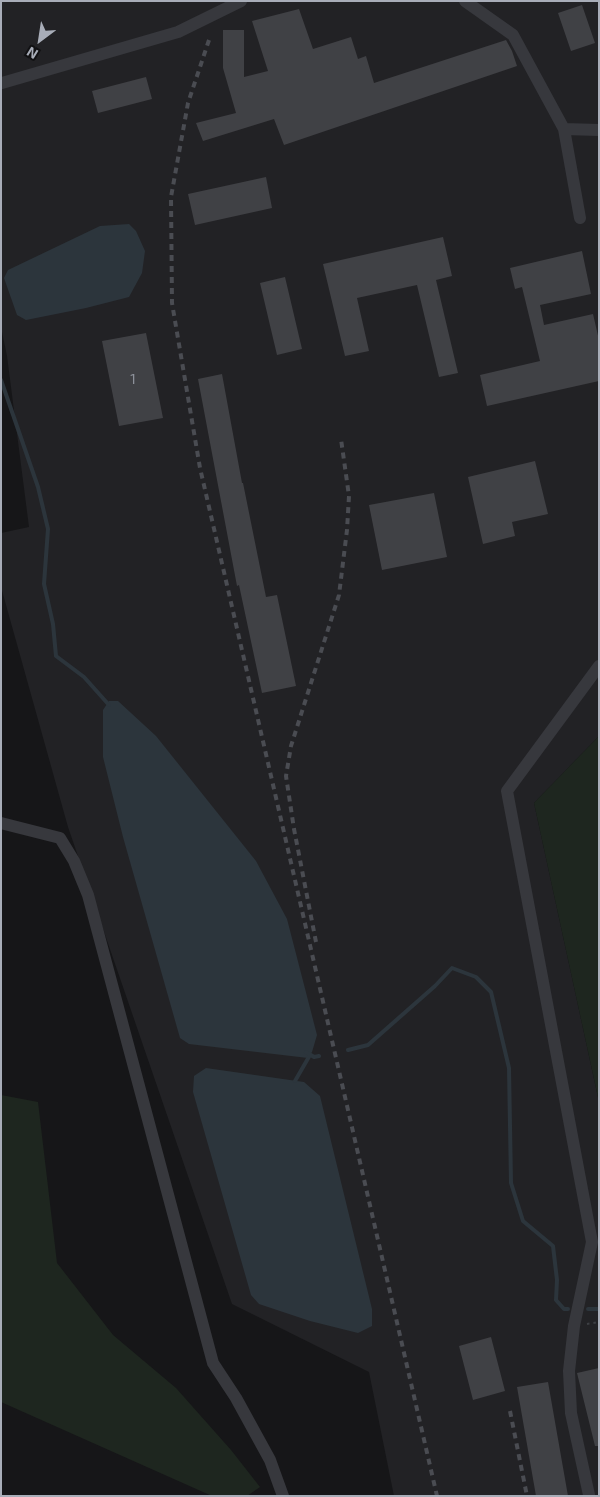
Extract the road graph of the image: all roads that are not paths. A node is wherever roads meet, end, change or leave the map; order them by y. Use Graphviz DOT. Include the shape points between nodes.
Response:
graph roads {
  1 [pos="241,1"];
  2 [pos="465,1"];
  3 [pos="2,83"];
  4 [pos="564,129"];
  5 [pos="599,130"];
  6 [pos="580,218"];
  7 [pos="599,666"];
  8 [pos="1,823"];
  9 [pos="589,1495"];
  10 [pos="283,1496"];
  1 -- 3 [label="street" via="178,32"];
  2 -- 4 [label="street" via="513,35"];
  4 -- 5 [label="street"];
  4 -- 6 [label="street"];
  7 -- 9 [label="street" via="507,790 592,1242 568,1371 571,1413"];
  8 -- 10 [label="street" via="60,838 74,861 88,895 213,1362 270,1460"];
}
